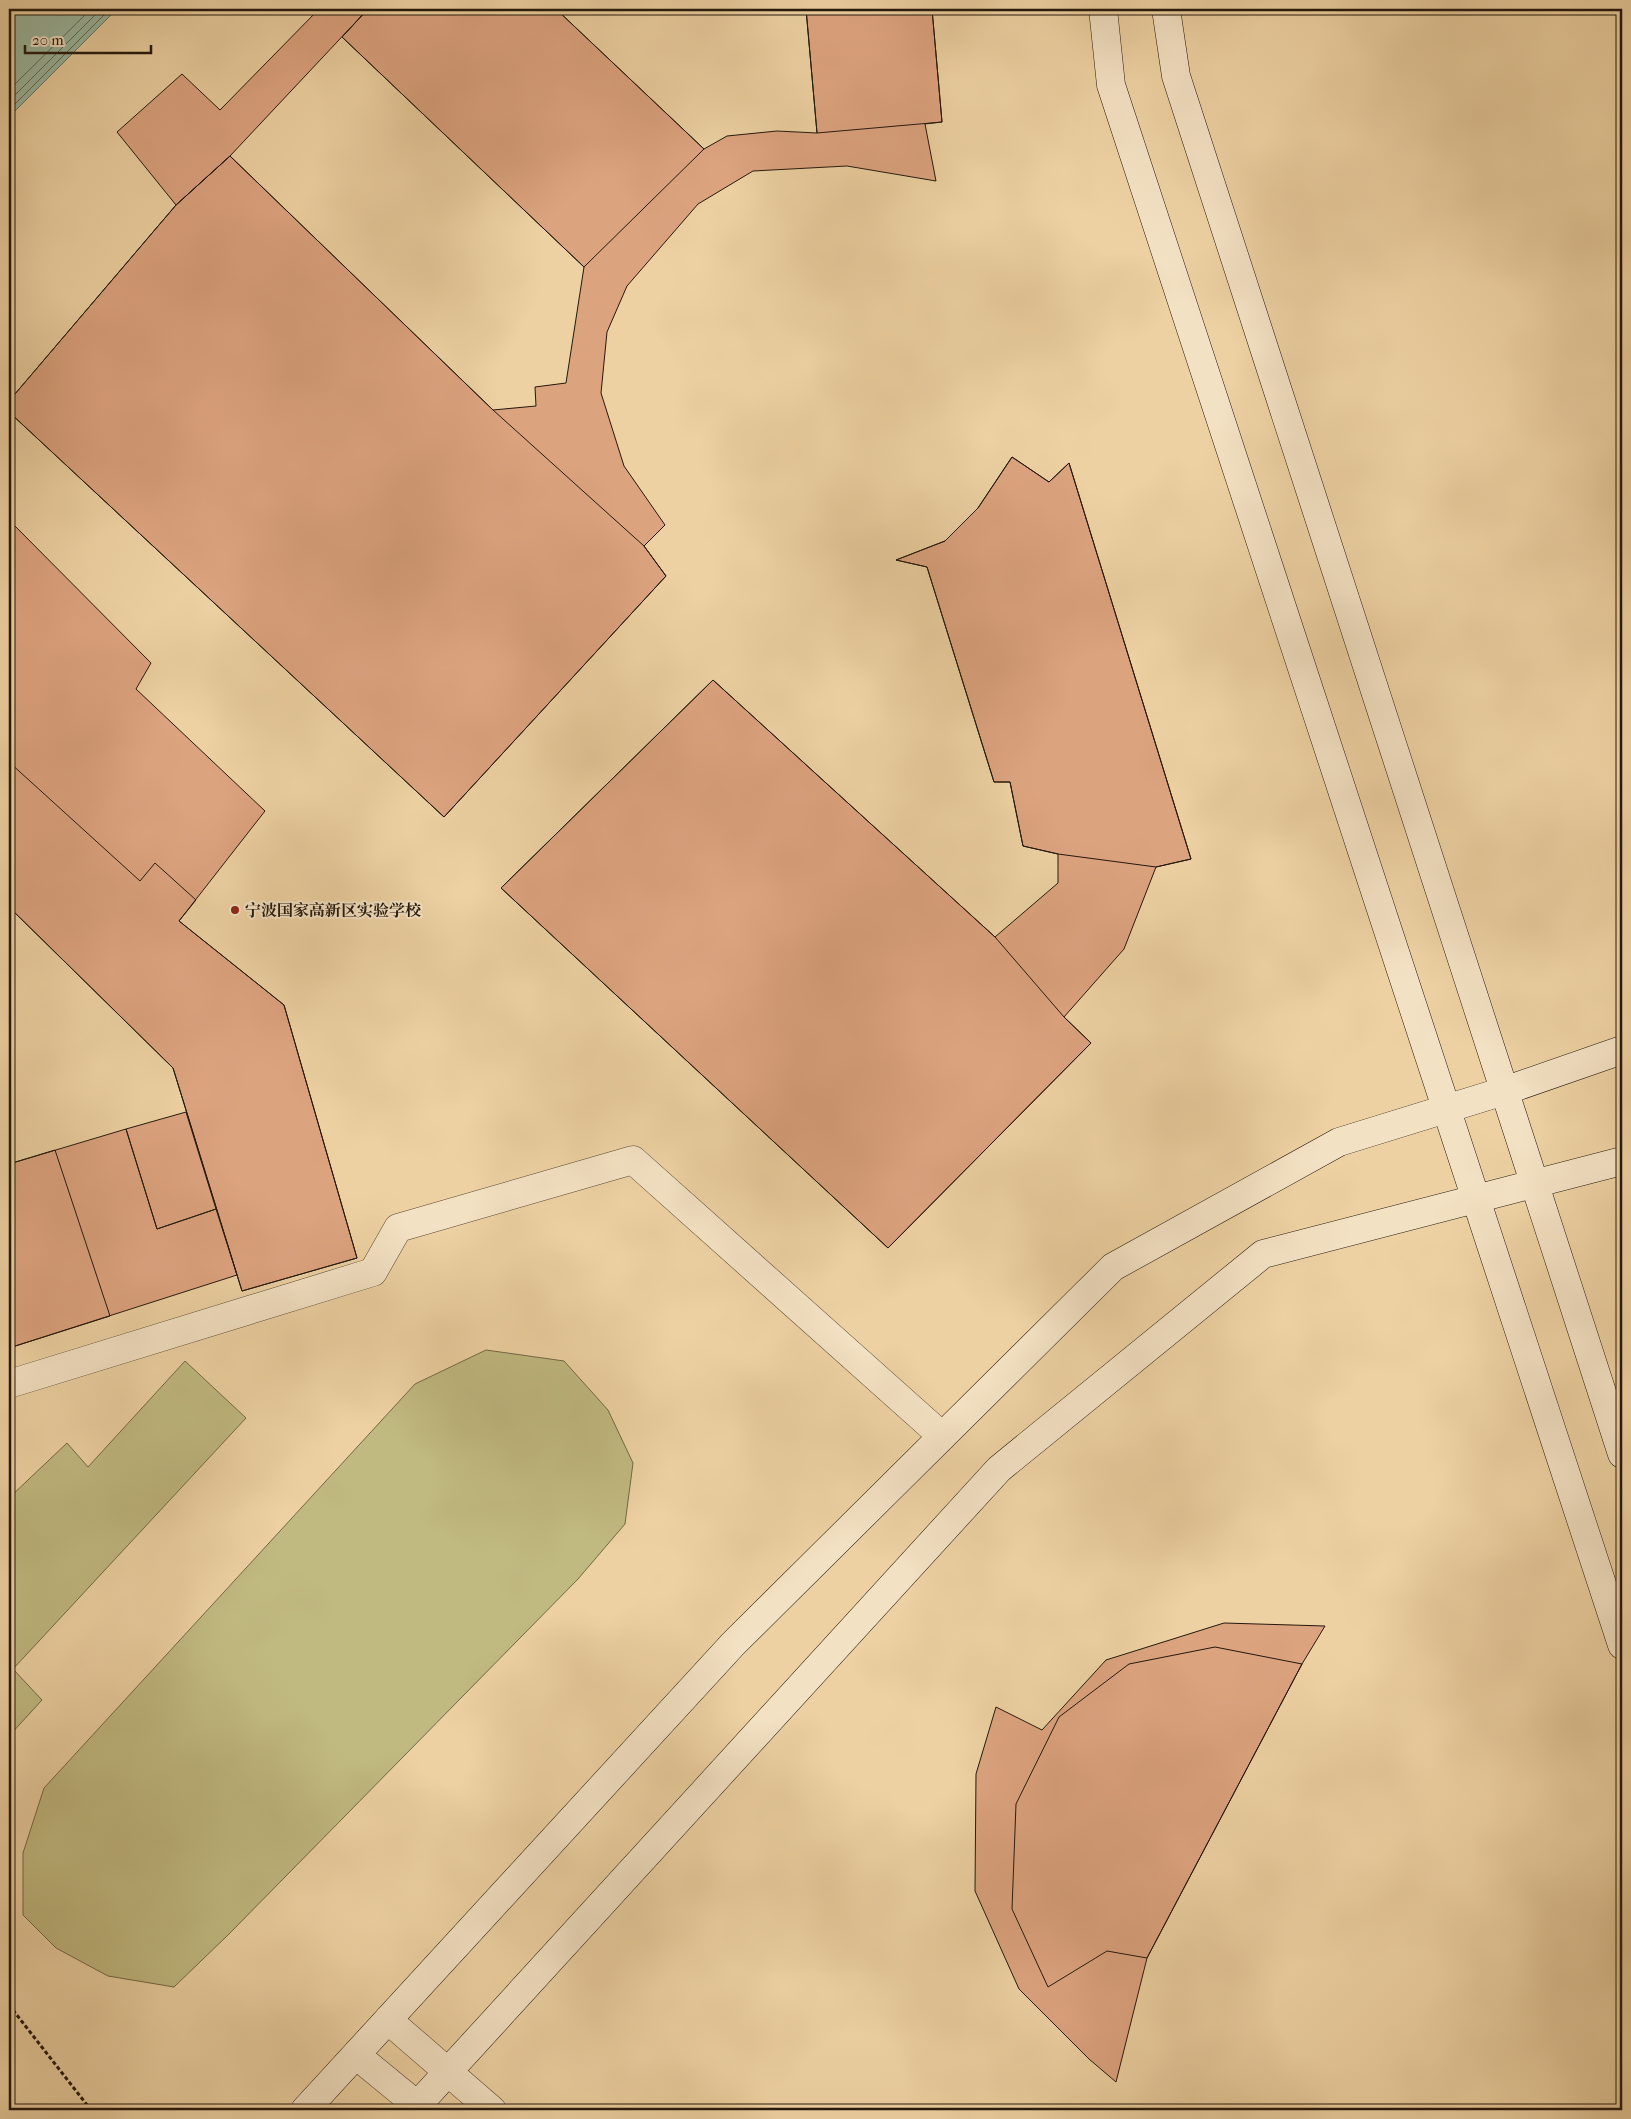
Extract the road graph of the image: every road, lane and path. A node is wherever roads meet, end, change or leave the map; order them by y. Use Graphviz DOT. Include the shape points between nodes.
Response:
graph roads {
  1 [pos="1103,9"];
  2 [pos="1166,9"];
  3 [pos="1622,1050"];
  4 [pos="1504,1090"];
  5 [pos="1446,1108"];
  6 [pos="1622,1161"];
  7 [pos="1535,1184"];
  8 [pos="1476,1200"];
  9 [pos="9,1384"];
  10 [pos="942,1436"];
  11 [pos="1622,1454"];
  12 [pos="1622,1645"];
  13 [pos="9,2005"];
  14 [pos="388,2020"];
  15 [pos="356,2055"];
  16 [pos="447,2072"];
  17 [pos="418,2109"];
  18 [pos="91,2110"];
  19 [pos="305,2110"];
  20 [pos="492,2110"];
  1 -- 5 [label="main road" via="1111,85"];
  2 -- 4 [label="main road" via="1176,76"];
  3 -- 4 [label="main road"];
  4 -- 5 [label="main road"];
  4 -- 7 [label="main road"];
  5 -- 8 [label="main road"];
  5 -- 10 [label="main road" via="1339,1142 1113,1267"];
  6 -- 7 [label="main road"];
  7 -- 8 [label="main road"];
  7 -- 11 [label="main road"];
  8 -- 12 [label="main road"];
  8 -- 16 [label="main road" via="1263,1254 999,1469"];
  9 -- 10 [label="main road" via="373,1272 398,1228 633,1160"];
  10 -- 14 [label="main road" via="733,1644"];
  13 -- 18 [label="path"];
  14 -- 15 [label="main road"];
  14 -- 16 [label="main road"];
  15 -- 17 [label="main road"];
  15 -- 19 [label="main road"];
  16 -- 17 [label="main road"];
  16 -- 20 [label="main road"];
}
